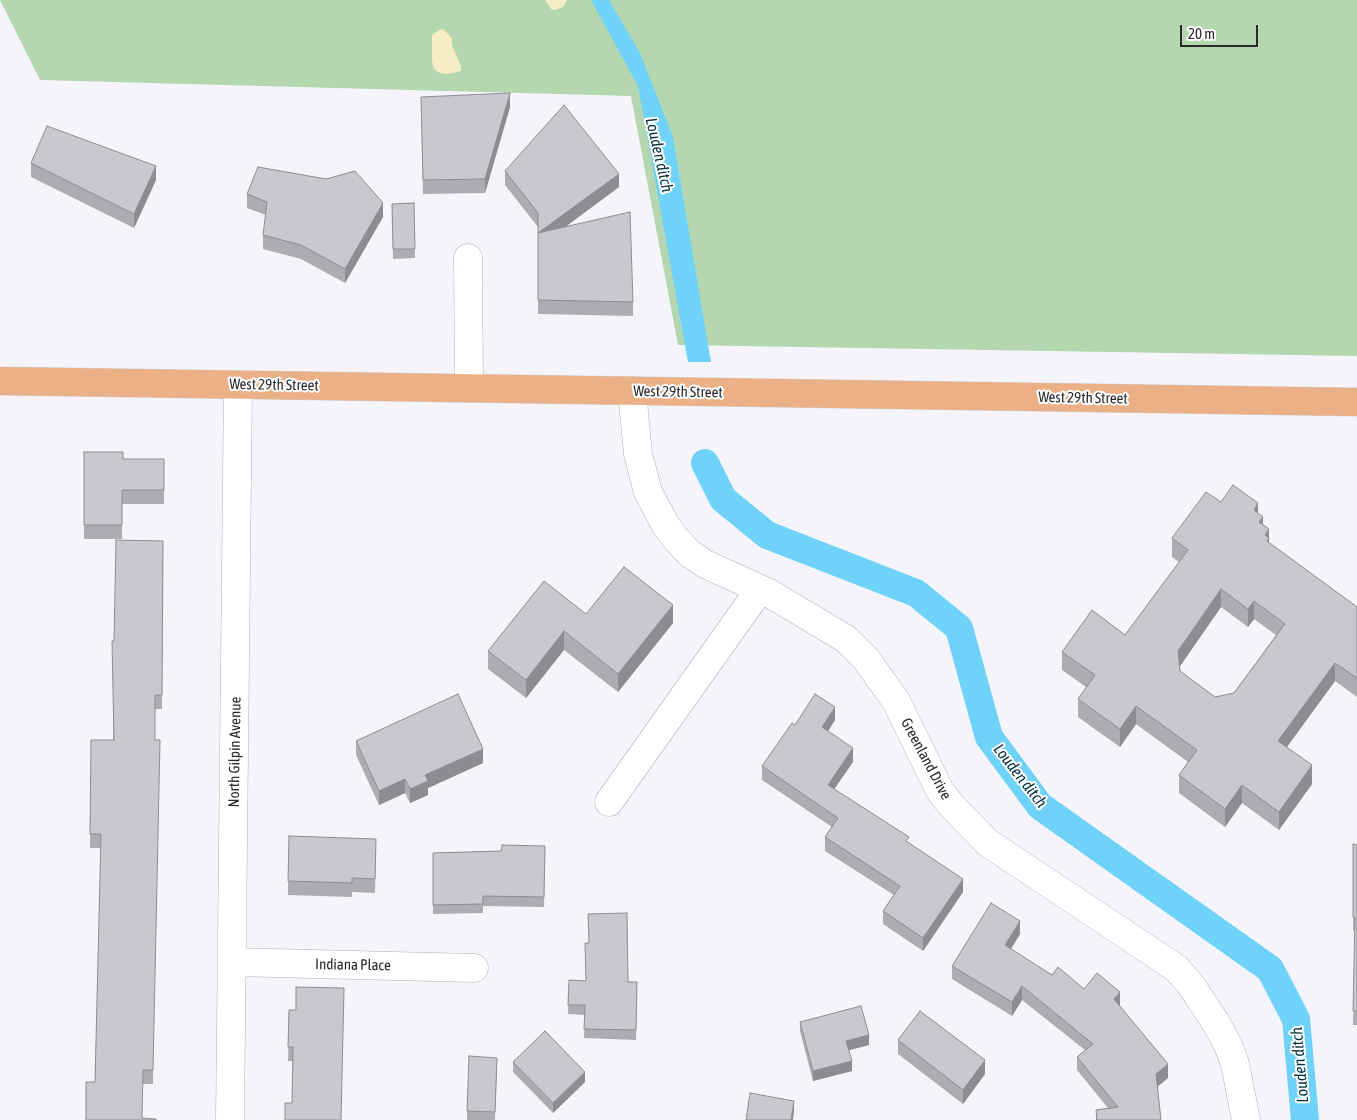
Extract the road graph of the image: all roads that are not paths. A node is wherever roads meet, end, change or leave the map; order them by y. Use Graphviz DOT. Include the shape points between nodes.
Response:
graph roads {
  1 [pos="468,258"];
  2 [pos="0,381"];
  3 [pos="238,385"];
  4 [pos="470,388"];
  5 [pos="632,391"];
  6 [pos="1357,402"];
  7 [pos="760,589"];
  8 [pos="609,802"];
  9 [pos="232,962"];
  10 [pos="474,968"];
  11 [pos="230,1120"];
  12 [pos="1246,1120"];
  1 -- 4 [label="street"];
  2 -- 3 [label="main road, West 29th Street"];
  3 -- 4 [label="main road, West 29th Street"];
  3 -- 9 [label="street, North Gilpin Avenue"];
  4 -- 5 [label="main road, West 29th Street"];
  5 -- 6 [label="main road, West 29th Street"];
  5 -- 7 [label="street, Greenland Drive" via="638,454 648,492 665,524 689,553 705,564"];
  7 -- 8 [label="street"];
  7 -- 12 [label="street, Greenland Drive" via="846,639 866,659 896,701 940,791 988,843 1176,968 1191,985 1228,1045"];
  9 -- 10 [label="street, Indiana Place"];
  9 -- 11 [label="street, North Gilpin Avenue"];
}
